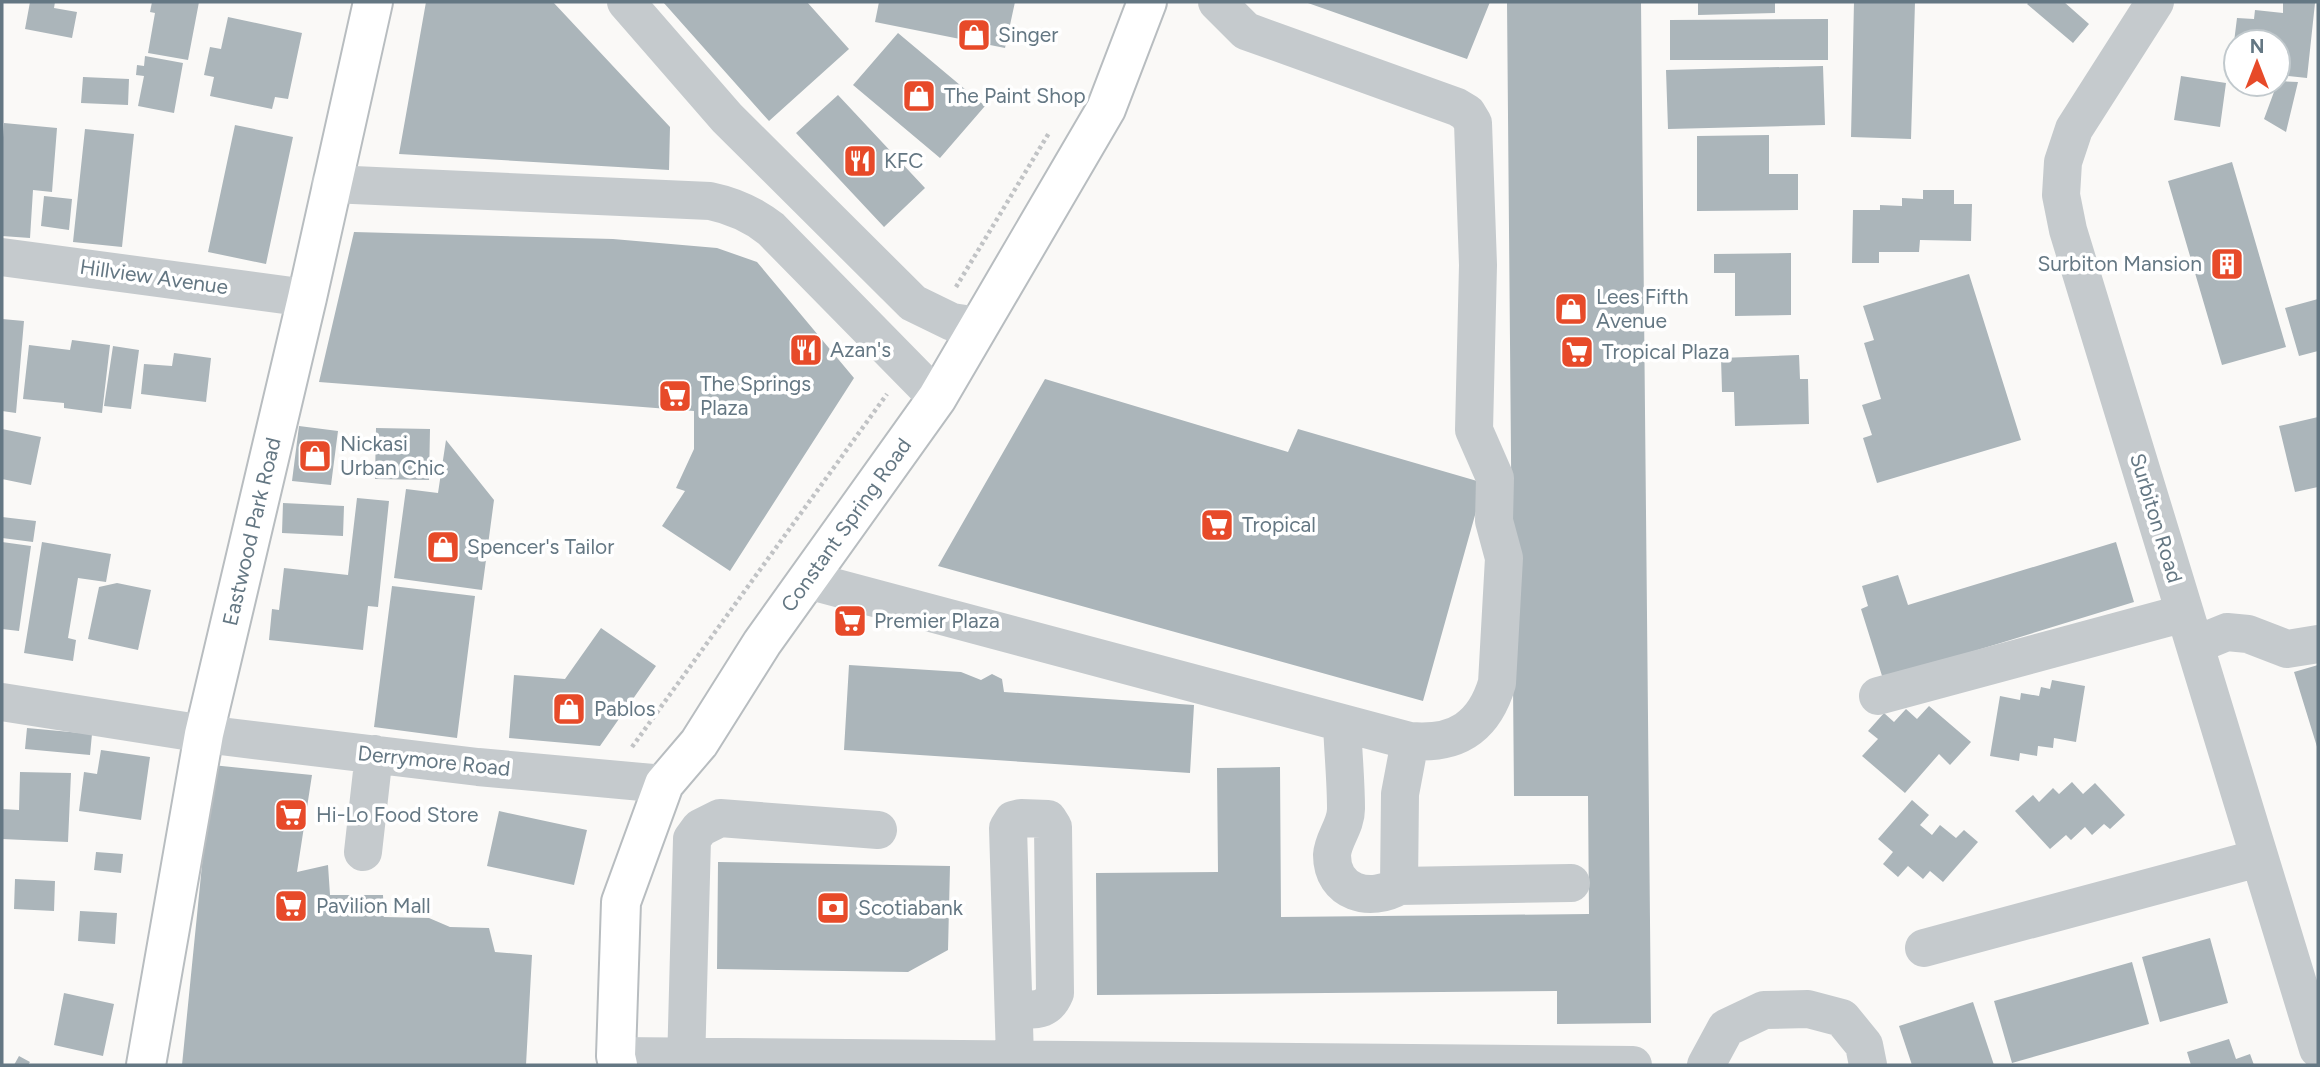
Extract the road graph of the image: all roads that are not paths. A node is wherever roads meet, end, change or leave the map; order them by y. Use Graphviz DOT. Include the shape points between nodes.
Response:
graph roads {
  1 [pos="373,2"];
  2 [pos="626,2"];
  3 [pos="1147,2"];
  4 [pos="1217,2"];
  5 [pos="2155,2"];
  6 [pos="331,184"];
  7 [pos="2,257"];
  8 [pos="307,298"];
  9 [pos="978,326"];
  10 [pos="937,398"];
  11 [pos="807,580"];
  12 [pos="2190,629"];
  13 [pos="2318,644"];
  14 [pos="1878,696"];
  15 [pos="2,702"];
  16 [pos="1342,723"];
  17 [pos="204,734"];
  18 [pos="1410,741"];
  19 [pos="374,754"];
  20 [pos="664,784"];
  21 [pos="878,830"];
  22 [pos="363,852"];
  23 [pos="2259,858"];
  24 [pos="1571,883"];
  25 [pos="1399,886"];
  26 [pos="1924,948"];
  27 [pos="1015,1010"];
  28 [pos="2317,1040"];
  29 [pos="1015,1058"];
  30 [pos="617,1060"];
  31 [pos="686,1061"];
  32 [pos="146,1065"];
  33 [pos="1633,1065"];
  34 [pos="1706,1065"];
  35 [pos="1868,1065"];
  1 -- 6 [label="main road, Eastwood Park Road"];
  2 -- 9 [label="street" via="727,118 913,303 952,322"];
  3 -- 9 [label="main road, Constant Spring Road" via="1106,109"];
  4 -- 18 [label="street" via="1246,31 1457,107 1471,117 1475,128 1474,430 1494,478 1494,521 1504,558 1497,683 1493,699 1474,725 1444,741"];
  5 -- 12 [label="street, Surbiton Road" via="2074,128 2063,162 2062,195 2068,230"];
  6 -- 8 [label="main road, Eastwood Park Road"];
  6 -- 10 [label="street" via="710,201 733,206 771,229"];
  7 -- 8 [label="street, Hillview Avenue"];
  8 -- 17 [label="main road, Eastwood Park Road"];
  9 -- 10 [label="main road, Constant Spring Road"];
  10 -- 11 [label="main road, Constant Spring Road"];
  11 -- 16 [label="street"];
  11 -- 20 [label="main road, Constant Spring Road" via="699,743"];
  12 -- 13 [label="street" via="2248,634 2287,649"];
  12 -- 14 [label="street"];
  12 -- 23 [label="street, Surbiton Road"];
  15 -- 17 [label="street, Derrymore Road"];
  16 -- 18 [label="street"];
  16 -- 25 [label="street" via="1346,813 1332,852 1336,872 1350,888 1369,895"];
  17 -- 19 [label="street, Derrymore Road"];
  17 -- 32 [label="main road, Eastwood Park Road"];
  18 -- 25 [label="street" via="1399,794"];
  19 -- 20 [label="street, Derrymore Road"];
  19 -- 22 [label="street"];
  20 -- 30 [label="main road, Constant Spring Road" via="621,902"];
  21 -- 31 [label="street" via="720,818 700,828 692,839"];
  23 -- 26 [label="street"];
  23 -- 28 [label="street, Surbiton Road"];
  24 -- 25 [label="street"];
  27 -- 29 [label="street"];
  29 -- 31 [label="street"];
  29 -- 33 [label="street"];
  30 -- 31 [label="street"];
  34 -- 35 [label="street" via="1726,1028 1764,1010 1808,1009 1842,1018 1864,1045"];
}
